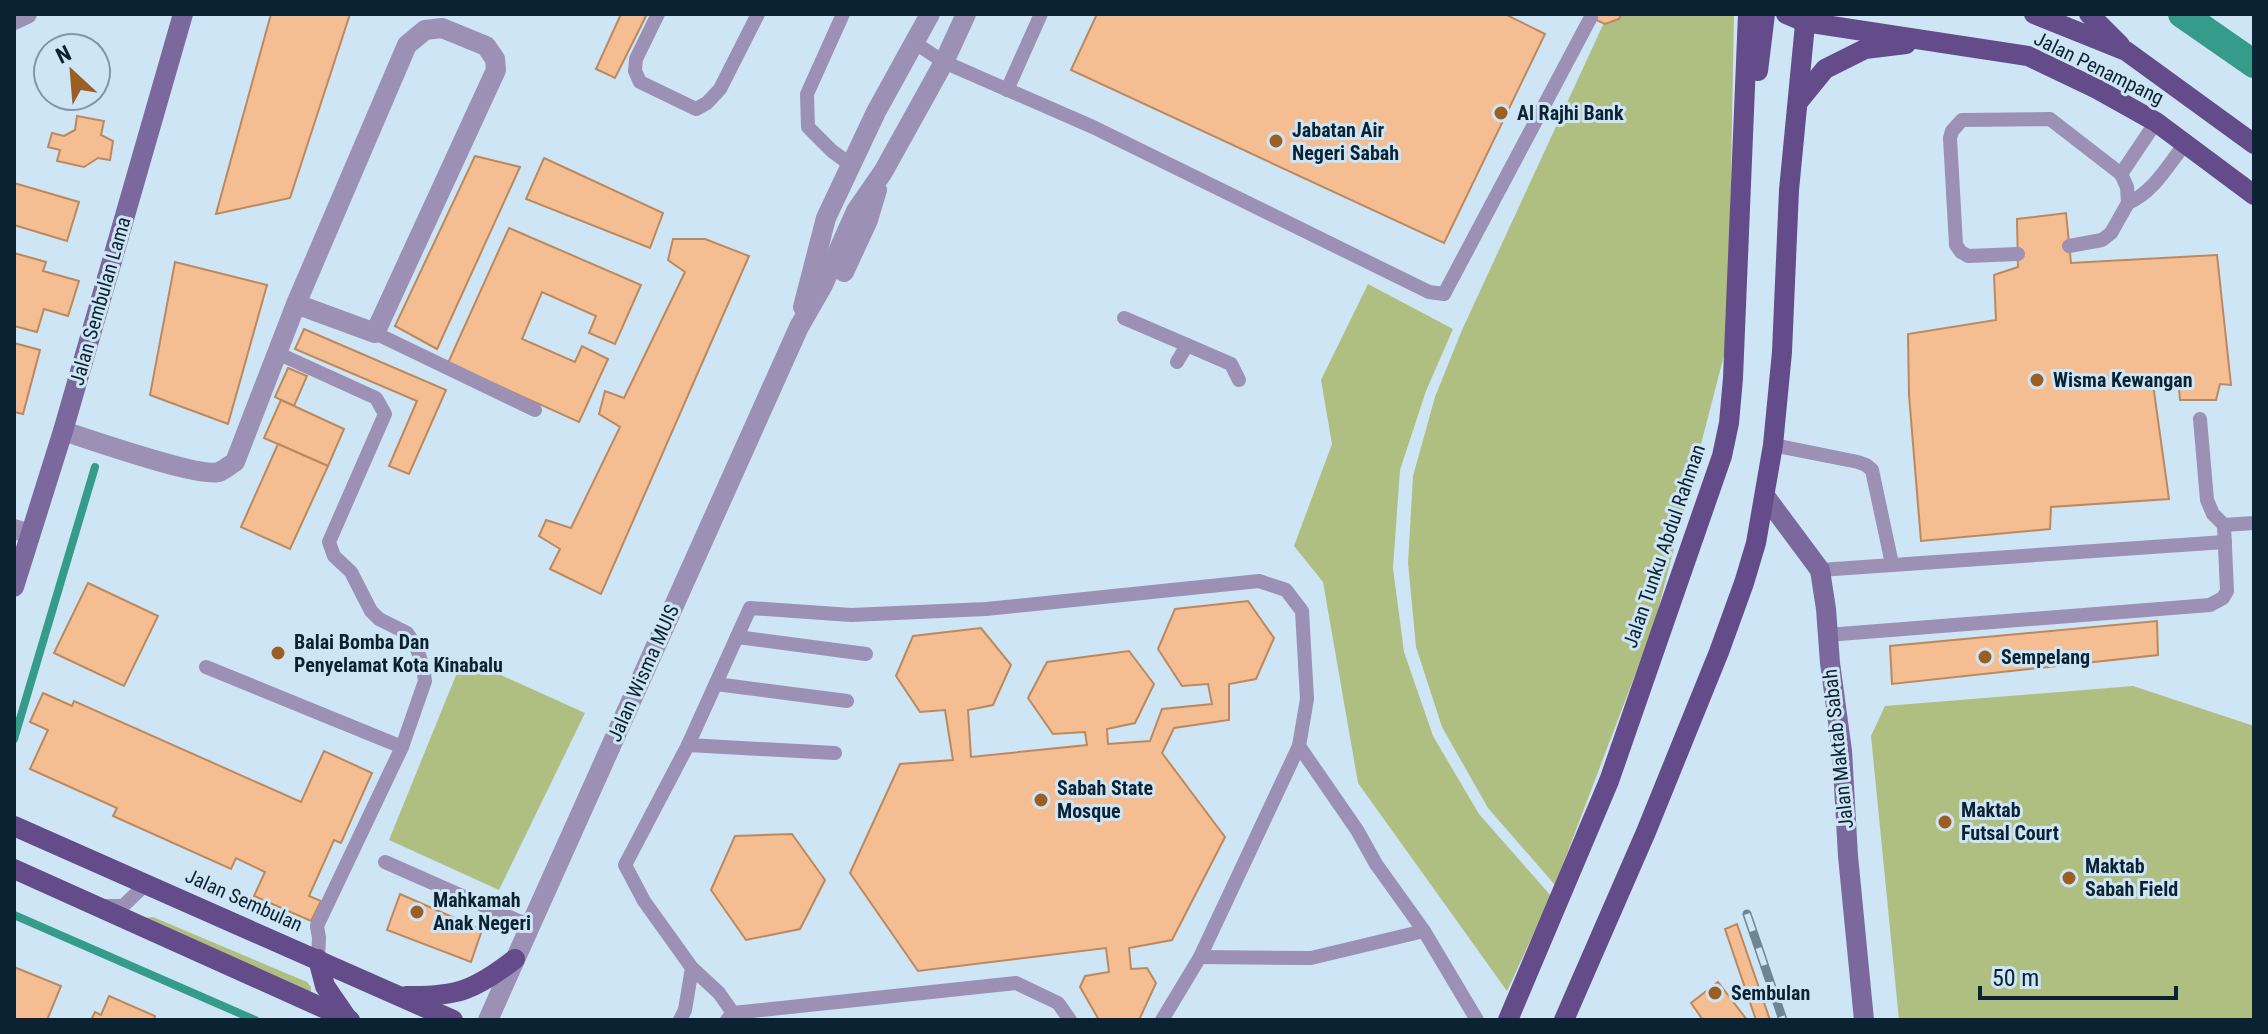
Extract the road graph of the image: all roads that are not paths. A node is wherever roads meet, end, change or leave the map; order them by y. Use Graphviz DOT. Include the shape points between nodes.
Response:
graph roads {
  1 [pos="27,14"];
  2 [pos="183,14"];
  3 [pos="658,14"];
  4 [pos="758,14"];
  5 [pos="843,14"];
  6 [pos="930,14"];
  7 [pos="966,14"];
  8 [pos="1041,14"];
  9 [pos="1748,14"];
  10 [pos="1765,14"];
  11 [pos="2034,14"];
  12 [pos="2089,14"];
  13 [pos="1591,17"];
  14 [pos="1799,17"];
  15 [pos="14,20"];
  16 [pos="1930,40"];
  17 [pos="915,43"];
  18 [pos="2126,51"];
  19 [pos="944,62"];
  20 [pos="1007,90"];
  21 [pos="1799,101"];
  22 [pos="2156,122"];
  23 [pos="2185,144"];
  24 [pos="2254,144"];
  25 [pos="851,165"];
  26 [pos="2121,174"];
  27 [pos="2254,195"];
  28 [pos="2128,203"];
  29 [pos="1740,210"];
  30 [pos="2069,246"];
  31 [pos="2018,254"];
  32 [pos="296,304"];
  33 [pos="1124,318"];
  34 [pos="799,327"];
  35 [pos="375,333"];
  36 [pos="1187,345"];
  37 [pos="277,353"];
  38 [pos="1177,362"];
  39 [pos="1239,380"];
  40 [pos="535,410"];
  41 [pos="2200,419"];
  42 [pos="63,431"];
  43 [pos="1773,445"];
  44 [pos="1765,496"];
  45 [pos="2254,523"];
  46 [pos="2224,525"];
  47 [pos="22,532"];
  48 [pos="2225,542"];
  49 [pos="1892,564"];
  50 [pos="1820,570"];
  51 [pos="14,587"];
  52 [pos="1827,635"];
  53 [pos="737,637"];
  54 [pos="866,654"];
  55 [pos="206,667"];
  56 [pos="716,684"];
  57 [pos="847,701"];
  58 [pos="688,745"];
  59 [pos="1299,746"];
  60 [pos="402,747"];
  61 [pos="835,753"];
  62 [pos="14,826"];
  63 [pos="385,862"];
  64 [pos="14,869"];
  65 [pos="146,884"];
  66 [pos="95,907"];
  67 [pos="530,926"];
  68 [pos="1424,931"];
  69 [pos="1200,957"];
  70 [pos="318,959"];
  71 [pos="515,959"];
  72 [pos="692,968"];
  73 [pos="398,996"];
  74 [pos="730,1016"];
  75 [pos="348,1019"];
  76 [pos="453,1020"];
  77 [pos="488,1020"];
  78 [pos="680,1020"];
  79 [pos="1070,1020"];
  80 [pos="1162,1020"];
  81 [pos="1477,1020"];
  82 [pos="1508,1020"];
  83 [pos="1564,1020"];
  84 [pos="1864,1020"];
  1 -- 15 [label="street"];
  2 -- 42 [label="street, Jalan Sembulan Lama"];
  3 -- 4 [label="lane" via="635,71 640,82 696,109 720,89"];
  5 -- 25 [label="lane" via="807,94 808,127"];
  6 -- 17 [label="street"];
  7 -- 19 [label="street"];
  8 -- 20 [label="lane"];
  9 -- 29 [label="main road, Jalan Tunku Abdul Rahman"];
  10 -- 29 [label="main road"];
  11 -- 18 [label="main road, Jalan Penampang"];
  12 -- 18 [label="main road"];
  13 -- 20 [label="lane" via="1444,294 1429,292"];
  14 -- 16 [label="main road, Jalan Penampang"];
  14 -- 21 [label="main road"];
  16 -- 21 [label="main road" via="1865,49 1825,69"];
  16 -- 22 [label="main road, Jalan Penampang" via="2028,56"];
  17 -- 19 [label="lane"];
  17 -- 25 [label="street"];
  18 -- 24 [label="main road, Jalan Penampang"];
  19 -- 20 [label="lane"];
  19 -- 34 [label="street" via="856,211"];
  21 -- 43 [label="main road"];
  22 -- 23 [label="main road, Jalan Penampang"];
  22 -- 26 [label="lane"];
  23 -- 27 [label="main road, Jalan Penampang"];
  23 -- 28 [label="lane" via="2150,190"];
  25 -- 34 [label="street" via="826,218"];
  26 -- 28 [label="lane"];
  26 -- 31 [label="lane" via="2050,119 1962,120 1950,138 1956,245 1975,257"];
  28 -- 30 [label="lane" via="2107,237"];
  29 -- 82 [label="main road, Jalan Tunku Abdul Rahman" via="1733,378 1722,456 1609,781"];
  32 -- 35 [label="street"];
  32 -- 35 [label="street" via="407,45 425,30 442,28 486,46 496,70"];
  32 -- 37 [label="street"];
  33 -- 36 [label="lane"];
  34 -- 67 [label="street, Jalan Wisma MUIS"];
  35 -- 40 [label="lane"];
  36 -- 38 [label="lane"];
  36 -- 39 [label="lane" via="1231,364"];
  37 -- 42 [label="street" via="235,462 220,472 175,466"];
  37 -- 60 [label="lane" via="376,398 385,414 329,542 371,611 407,633 416,646 425,681"];
  41 -- 46 [label="lane" via="2207,500"];
  42 -- 47 [label="street, Jalan Sembulan Lama"];
  43 -- 44 [label="main road"];
  43 -- 49 [label="lane" via="1858,462 1872,470"];
  44 -- 50 [label="street, Jalan Maktab Sabah"];
  44 -- 83 [label="main road" via="1756,543 1719,652"];
  45 -- 46 [label="lane"];
  46 -- 48 [label="lane"];
  47 -- 51 [label="street, Jalan Sembulan Lama"];
  48 -- 49 [label="lane"];
  48 -- 52 [label="lane" via="2227,591 2210,605"];
  49 -- 50 [label="lane"];
  50 -- 52 [label="street, Jalan Maktab Sabah"];
  52 -- 84 [label="street, Jalan Maktab Sabah"];
  53 -- 54 [label="lane"];
  53 -- 56 [label="lane"];
  53 -- 59 [label="lane" via="750,608 851,615 932,612 1259,581 1286,590 1302,611 1307,699"];
  55 -- 60 [label="lane"];
  56 -- 57 [label="lane"];
  56 -- 58 [label="lane"];
  58 -- 61 [label="lane"];
  58 -- 72 [label="lane" via="625,865"];
  59 -- 68 [label="lane"];
  59 -- 69 [label="lane"];
  60 -- 70 [label="lane" via="317,926"];
  62 -- 65 [label="main road, Jalan Sembulan"];
  63 -- 67 [label="lane"];
  64 -- 66 [label="main road"];
  65 -- 66 [label="lane" via="123,906"];
  65 -- 70 [label="main road, Jalan Sembulan"];
  66 -- 75 [label="main road"];
  67 -- 71 [label="street, Jalan Wisma MUIS"];
  68 -- 69 [label="lane" via="1311,958"];
  68 -- 81 [label="lane"];
  69 -- 80 [label="lane"];
  70 -- 73 [label="main road, Jalan Sembulan"];
  70 -- 75 [label="main road" via="325,986"];
  71 -- 73 [label="main road" via="470,989 451,995"];
  71 -- 77 [label="street, Jalan Wisma MUIS"];
  72 -- 74 [label="lane" via="719,993"];
  72 -- 78 [label="lane"];
  73 -- 76 [label="main road, Jalan Sembulan"];
  74 -- 79 [label="lane" via="1016,983 1058,1003"];
}
